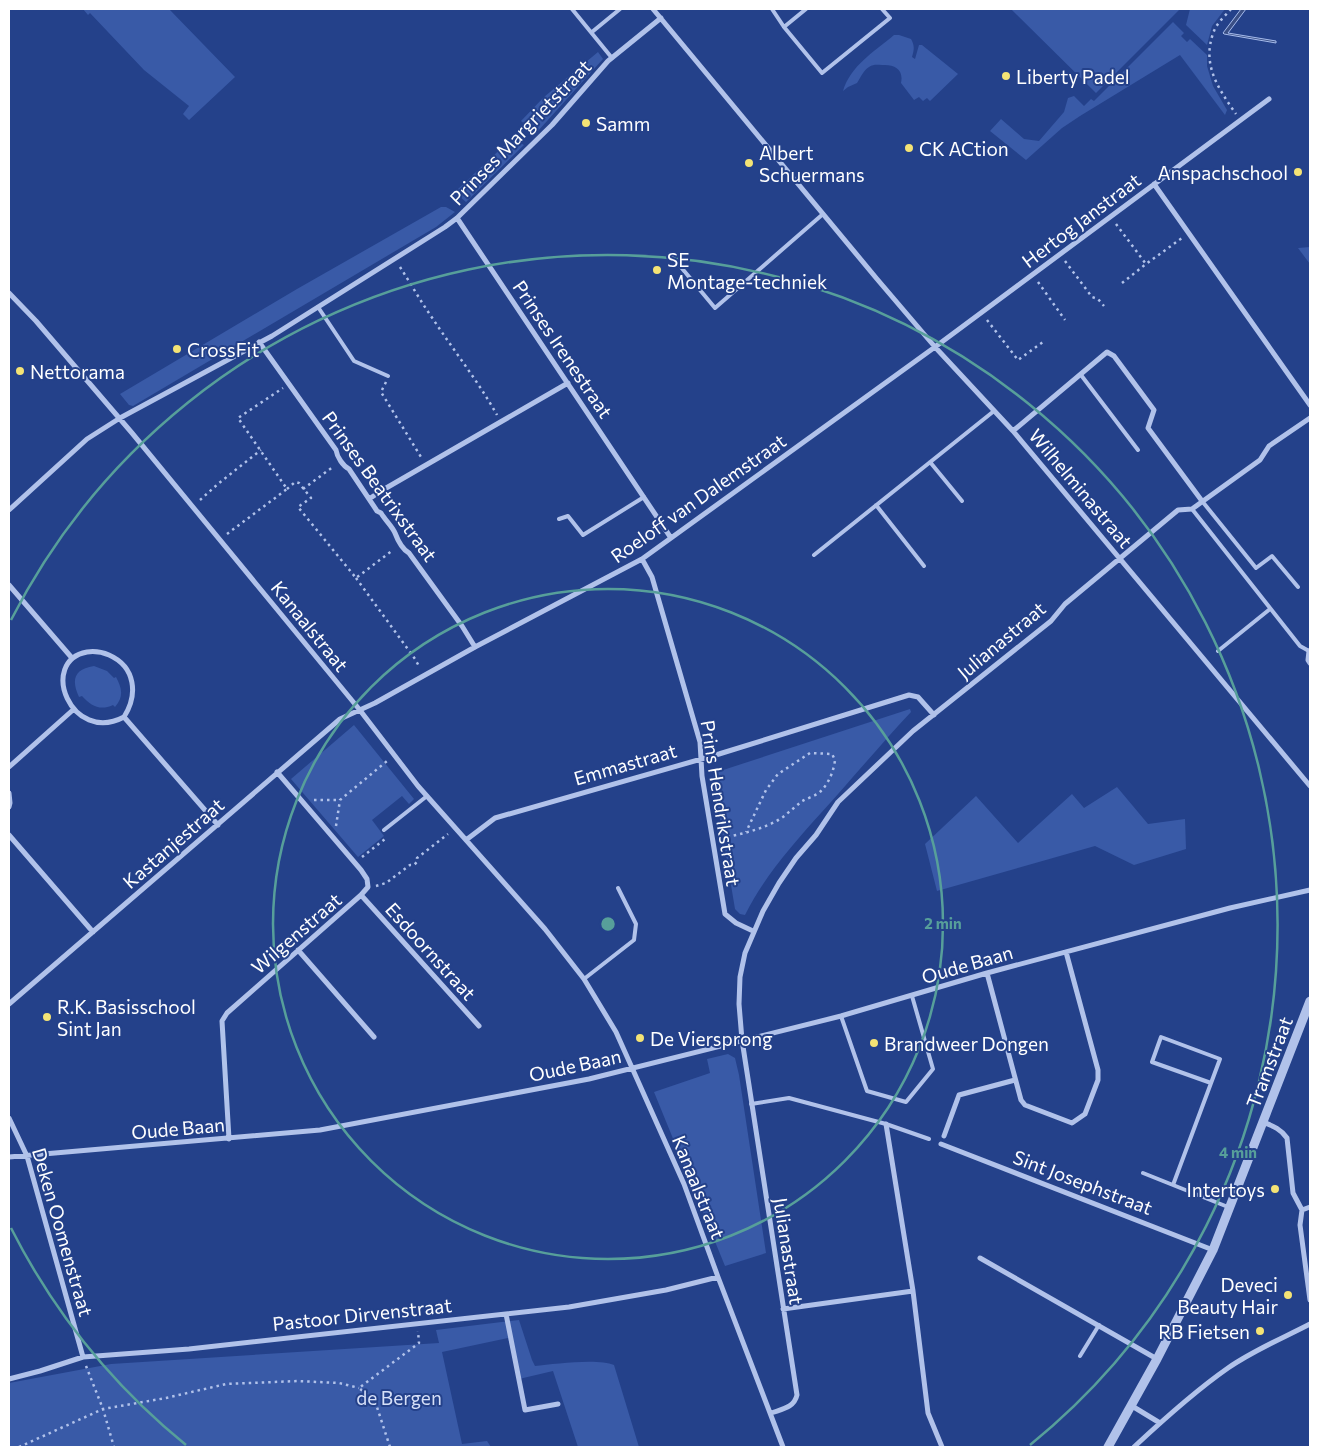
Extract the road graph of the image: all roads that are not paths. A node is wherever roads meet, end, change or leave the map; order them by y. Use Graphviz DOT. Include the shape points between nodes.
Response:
graph roads {
  1 [pos="572,9"];
  2 [pos="620,9"];
  3 [pos="653,9"];
  4 [pos="772,9"];
  5 [pos="806,9"];
  6 [pos="882,9"];
  7 [pos="661,18"];
  8 [pos="784,27"];
  9 [pos="592,32"];
  10 [pos="612,58"];
  11 [pos="1268,99"];
  12 [pos="1154,184"];
  13 [pos="823,214"];
  14 [pos="457,218"];
  15 [pos="670,254"];
  16 [pos="9,294"];
  17 [pos="318,307"];
  18 [pos="259,342"];
  19 [pos="935,347"];
  20 [pos="1081,375"];
  21 [pos="388,376"];
  22 [pos="568,384"];
  23 [pos="1310,405"];
  24 [pos="994,411"];
  25 [pos="120,418"];
  26 [pos="1310,418"];
  27 [pos="1013,431"];
  28 [pos="1138,450"];
  29 [pos="930,462"];
  30 [pos="644,497"];
  31 [pos="369,499"];
  32 [pos="962,501"];
  33 [pos="1202,501"];
  34 [pos="876,505"];
  35 [pos="1192,509"];
  36 [pos="9,510"];
  37 [pos="559,519"];
  38 [pos="671,538"];
  39 [pos="814,555"];
  40 [pos="1120,558"];
  41 [pos="642,559"];
  42 [pos="924,566"];
  43 [pos="9,585"];
  44 [pos="1298,587"];
  45 [pos="1270,609"];
  46 [pos="475,647"];
  47 [pos="1310,650"];
  48 [pos="1218,651"];
  49 [pos="72,658"];
  50 [pos="1310,663"];
  51 [pos="74,709"];
  52 [pos="359,710"];
  53 [pos="934,715"];
  54 [pos="124,717"];
  55 [pos="701,758"];
  56 [pos="9,767"];
  57 [pos="277,772"];
  58 [pos="1310,786"];
  59 [pos="9,793"];
  60 [pos="427,796"];
  61 [pos="9,808"];
  62 [pos="218,825"];
  63 [pos="384,830"];
  64 [pos="9,835"];
  65 [pos="466,840"];
  66 [pos="618,888"];
  67 [pos="1310,890"];
  68 [pos="361,895"];
  69 [pos="753,931"];
  70 [pos="93,932"];
  71 [pos="298,950"];
  72 [pos="1066,952"];
  73 [pos="987,973"];
  74 [pos="584,979"];
  75 [pos="912,996"];
  76 [pos="1310,1001"];
  77 [pos="9,1004"];
  78 [pos="840,1016"];
  79 [pos="479,1026"];
  80 [pos="374,1037"];
  81 [pos="742,1040"];
  82 [pos="632,1068"];
  83 [pos="1015,1080"];
  84 [pos="1211,1083"];
  85 [pos="751,1104"];
  86 [pos="9,1118"];
  87 [pos="1263,1122"];
  88 [pos="886,1124"];
  89 [pos="944,1136"];
  90 [pos="229,1139"];
  91 [pos="929,1139"];
  92 [pos="940,1144"];
  93 [pos="9,1156"];
  94 [pos="27,1156"];
  95 [pos="1143,1173"];
  96 [pos="1173,1185"];
  97 [pos="1310,1207"];
  98 [pos="1230,1208"];
  99 [pos="1302,1210"];
  100 [pos="1213,1250"];
  101 [pos="980,1258"];
  102 [pos="718,1278"];
  103 [pos="1309,1290"];
  104 [pos="913,1291"];
  105 [pos="1310,1300"];
  106 [pos="783,1309"];
  107 [pos="506,1314"];
  108 [pos="1310,1324"];
  109 [pos="1099,1326"];
  110 [pos="1080,1356"];
  111 [pos="83,1357"];
  112 [pos="1157,1360"];
  113 [pos="9,1379"];
  114 [pos="558,1404"];
  115 [pos="1132,1406"];
  116 [pos="770,1413"];
  117 [pos="1160,1423"];
  118 [pos="784,1447"];
  119 [pos="942,1447"];
  120 [pos="1108,1447"];
  121 [pos="1134,1447"];
  1 -- 9 [label="lane"];
  2 -- 9 [label="lane"];
  3 -- 7 [label="street, Wilhelminastraat"];
  4 -- 8 [label="lane"];
  5 -- 8 [label="lane"];
  6 -- 8 [label="lane" via="890,18 822,73"];
  7 -- 10 [label="street, Prinses Margrietstraat"];
  7 -- 13 [label="street, Wilhelminastraat"];
  9 -- 10 [label="lane"];
  10 -- 14 [label="street, Prinses Margrietstraat" via="546,131"];
  11 -- 12 [label="street, Hertog Janstraat"];
  12 -- 19 [label="street, Hertog Janstraat"];
  12 -- 23 [label="street"];
  13 -- 15 [label="lane" via="715,308"];
  13 -- 19 [label="street, Wilhelminastraat"];
  14 -- 17 [label="street, Prinses Margrietstraat"];
  14 -- 22 [label="street, Prinses Irenestraat"];
  16 -- 25 [label="street, Kanaalstraat"];
  17 -- 18 [label="street, Prinses Margrietstraat"];
  17 -- 21 [label="lane" via="354,361"];
  18 -- 25 [label="street, Prinses Margrietstraat"];
  18 -- 31 [label="street, Prinses Beatrixstraat"];
  19 -- 24 [label="street, Wilhelminastraat"];
  19 -- 38 [label="street, Roeloff van Dalemstraat"];
  20 -- 27 [label="street"];
  20 -- 28 [label="lane"];
  20 -- 33 [label="street" via="1107,352 1114,356 1154,410 1148,428"];
  22 -- 30 [label="street, Prinses Irenestraat"];
  22 -- 31 [label="street"];
  24 -- 27 [label="street, Wilhelminastraat"];
  24 -- 29 [label="lane"];
  25 -- 36 [label="street, Prinses Margrietstraat" via="87,438"];
  25 -- 52 [label="street, Kanaalstraat"];
  26 -- 33 [label="street, Julianastraat" via="1270,446 1260,460"];
  27 -- 40 [label="street, Wilhelminastraat"];
  29 -- 32 [label="lane"];
  29 -- 34 [label="lane"];
  30 -- 37 [label="lane" via="583,535 568,516"];
  30 -- 38 [label="street, Prinses Irenestraat"];
  31 -- 46 [label="street, Prinses Beatrixstraat"];
  33 -- 35 [label="street, Julianastraat"];
  33 -- 44 [label="lane" via="1256,568 1272,556"];
  34 -- 39 [label="lane"];
  34 -- 42 [label="lane"];
  35 -- 40 [label="street, Julianastraat" via="1178,510"];
  35 -- 45 [label="lane"];
  38 -- 41 [label="street, Roeloff van Dalemstraat"];
  40 -- 53 [label="street, Julianastraat" via="1065,604 1051,621"];
  40 -- 58 [label="street, Wilhelminastraat"];
  41 -- 46 [label="street, Roeloff van Dalemstraat"];
  41 -- 55 [label="street, Prins Hendrikstraat" via="652,577 700,742"];
  43 -- 49 [label="street"];
  45 -- 47 [label="lane" via="1300,646"];
  45 -- 48 [label="lane"];
  46 -- 52 [label="street, Roeloff van Dalemstraat"];
  47 -- 50 [label="street"];
  49 -- 51 [label="street" via="63,678 63,689"];
  49 -- 54 [label="street" via="82,653 101,652 125,668 134,693"];
  51 -- 54 [label="street" via="89,721 101,723"];
  51 -- 56 [label="street"];
  52 -- 57 [label="street, Kastanjestraat" via="340,719"];
  52 -- 60 [label="street, Kanaalstraat"];
  53 -- 55 [label="street, Emmastraat" via="918,697 909,695"];
  53 -- 69 [label="street, Julianastraat" via="912,731 838,802 779,883"];
  54 -- 62 [label="street"];
  55 -- 65 [label="street, Emmastraat" via="495,818"];
  55 -- 69 [label="street, Prins Hendrikstraat" via="725,914"];
  57 -- 62 [label="street, Kastanjestraat"];
  57 -- 68 [label="street, Wilgenstraat" via="367,879 368,887"];
  59 -- 61 [label="street"];
  60 -- 63 [label="lane"];
  60 -- 65 [label="street, Kanaalstraat"];
  62 -- 70 [label="street, Kastanjestraat"];
  64 -- 70 [label="street"];
  65 -- 74 [label="street, Kanaalstraat" via="545,929"];
  66 -- 74 [label="lane" via="636,924 634,940"];
  67 -- 72 [label="street, Oude Baan"];
  68 -- 71 [label="street, Wilgenstraat"];
  68 -- 79 [label="street, Esdoornstraat"];
  69 -- 81 [label="street" via="740,977"];
  70 -- 77 [label="street, Kastanjestraat"];
  71 -- 80 [label="street"];
  71 -- 90 [label="street, Wilgenstraat" via="227,1013 222,1022"];
  72 -- 73 [label="street, Oude Baan"];
  72 -- 83 [label="street" via="1098,1070 1098,1080 1085,1114 1072,1123 1026,1105 1021,1100"];
  73 -- 75 [label="street, Oude Baan"];
  73 -- 83 [label="street"];
  74 -- 82 [label="street, Kanaalstraat" via="616,1032"];
  75 -- 78 [label="street, Oude Baan"];
  75 -- 78 [label="lane" via="933,1069 906,1102 866,1091"];
  76 -- 87 [label="street, Tramstraat"];
  78 -- 81 [label="street, Oude Baan"];
  81 -- 82 [label="street, Oude Baan"];
  81 -- 85 [label="street, Julianastraat"];
  82 -- 90 [label="street, Oude Baan" via="590,1079 320,1130"];
  82 -- 102 [label="street, Kanaalstraat" via="684,1184"];
  83 -- 89 [label="street" via="959,1096"];
  84 -- 84 [label="lane" via="1152,1062 1161,1037 1220,1059"];
  84 -- 96 [label="lane"];
  85 -- 88 [label="lane" via="789,1098"];
  85 -- 106 [label="street, Julianastraat"];
  86 -- 94 [label="street, Deken Oomenstraat"];
  87 -- 98 [label="street"];
  87 -- 99 [label="street, Tramstraat" via="1283,1132 1287,1138 1293,1193"];
  88 -- 91 [label="lane"];
  88 -- 104 [label="street"];
  90 -- 94 [label="street, Oude Baan"];
  92 -- 100 [label="street, Sint Josephstraat"];
  93 -- 94 [label="street, Oude Baan"];
  94 -- 111 [label="street, Deken Oomenstraat"];
  95 -- 96 [label="lane"];
  96 -- 98 [label="lane"];
  97 -- 99 [label="street"];
  98 -- 100 [label="street"];
  99 -- 103 [label="street, Tramstraat" via="1300,1225"];
  100 -- 112 [label="street"];
  101 -- 109 [label="street"];
  102 -- 107 [label="street, Pastoor Dirvenstraat" via="578,1305"];
  102 -- 116 [label="street, Kanaalstraat"];
  103 -- 105 [label="street, Tramstraat"];
  104 -- 106 [label="street"];
  104 -- 119 [label="street" via="928,1413"];
  106 -- 116 [label="street, Julianastraat" via="797,1395 792,1405"];
  107 -- 111 [label="street, Pastoor Dirvenstraat"];
  107 -- 114 [label="street" via="525,1410"];
  108 -- 117 [label="street" via="1230,1367"];
  109 -- 110 [label="lane"];
  109 -- 112 [label="street"];
  111 -- 113 [label="street, Pastoor Dirvenstraat"];
  112 -- 115 [label="street"];
  115 -- 117 [label="street"];
  115 -- 120 [label="street"];
  116 -- 118 [label="street"];
  117 -- 121 [label="street"];
}
